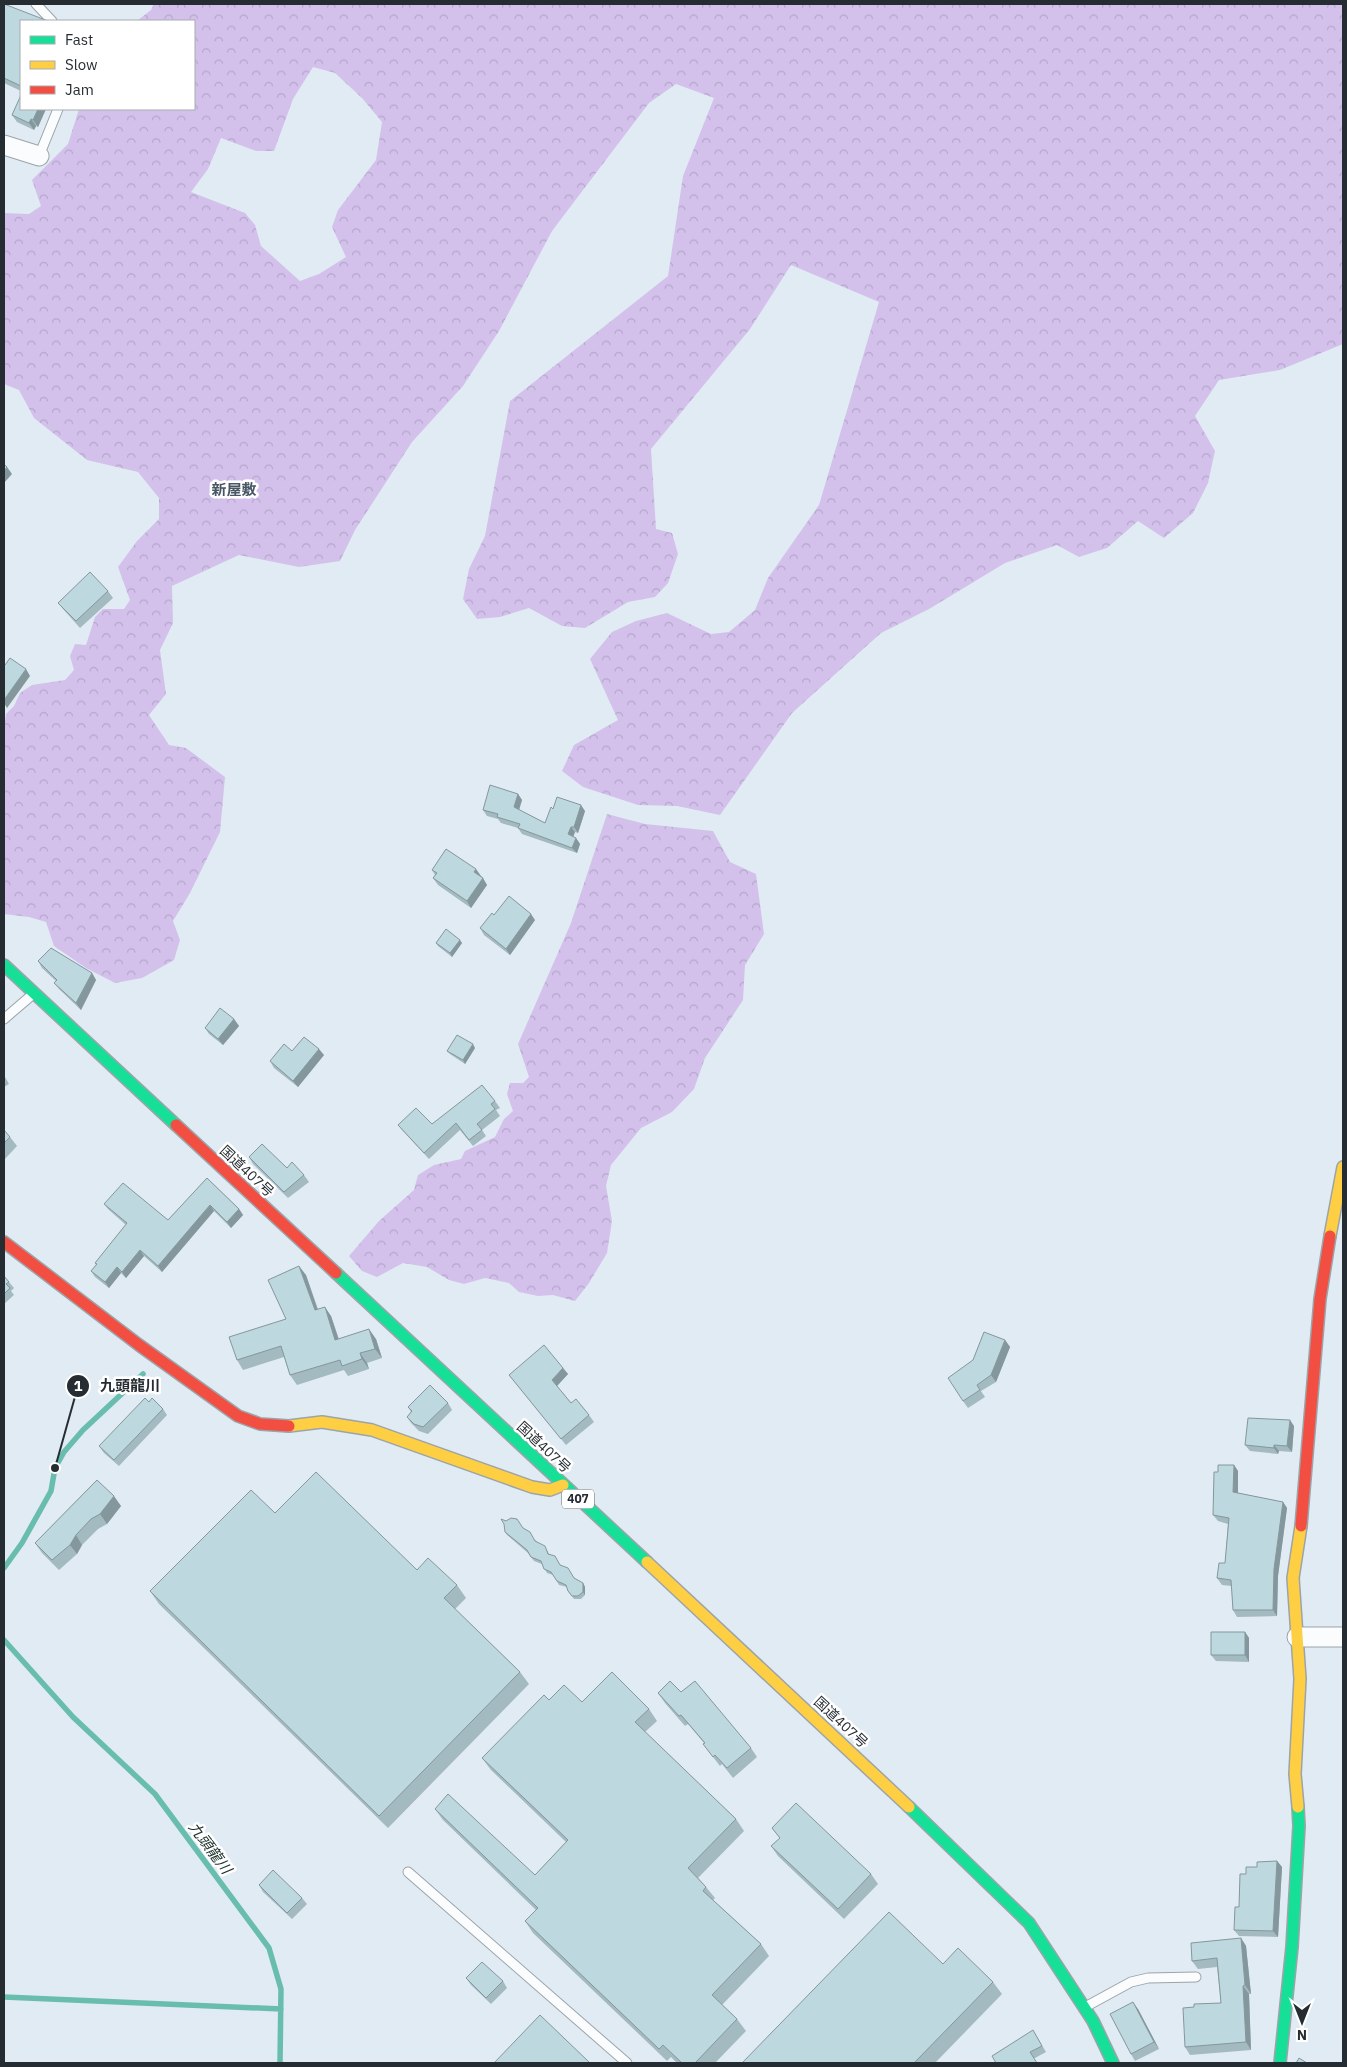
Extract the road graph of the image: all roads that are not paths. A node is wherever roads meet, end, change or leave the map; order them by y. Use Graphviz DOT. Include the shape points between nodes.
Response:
graph roads {
  1 [pos="36,4"];
  2 [pos="51,20"];
  3 [pos="58,110"];
  4 [pos="4,145"];
  5 [pos="38,156"];
  6 [pos="4,965"];
  7 [pos="35,994"];
  8 [pos="4,1019"];
  9 [pos="1343,1167"];
  10 [pos="4,1242"];
  11 [pos="563,1485"];
  12 [pos="1297,1637"];
  13 [pos="1343,1637"];
  14 [pos="408,1872"];
  15 [pos="1196,1978"];
  16 [pos="1085,2007"];
  17 [pos="627,2063"];
  18 [pos="1113,2063"];
  19 [pos="1280,2063"];
  1 -- 2 [label="lane"];
  3 -- 5 [label="lane"];
  4 -- 5 [label="street"];
  6 -- 7 [label="main road, 国道407号 / 407"];
  7 -- 8 [label="lane"];
  7 -- 11 [label="main road, 国道407号 / 407"];
  9 -- 12 [label="main road" via="1320,1300 1300,1536 1293,1578"];
  10 -- 11 [label="main road" via="238,1416 260,1424 285,1427 322,1422 372,1430 532,1486 550,1490"];
  11 -- 16 [label="main road, 国道407号 / 407" via="866,1765 1029,1923"];
  12 -- 13 [label="street"];
  12 -- 19 [label="main road" via="1300,1679 1295,1774 1299,1826 1292,1947"];
  14 -- 17 [label="lane"];
  15 -- 16 [label="lane" via="1131,1982"];
  16 -- 18 [label="main road, 国道407号 / 407"];
}
